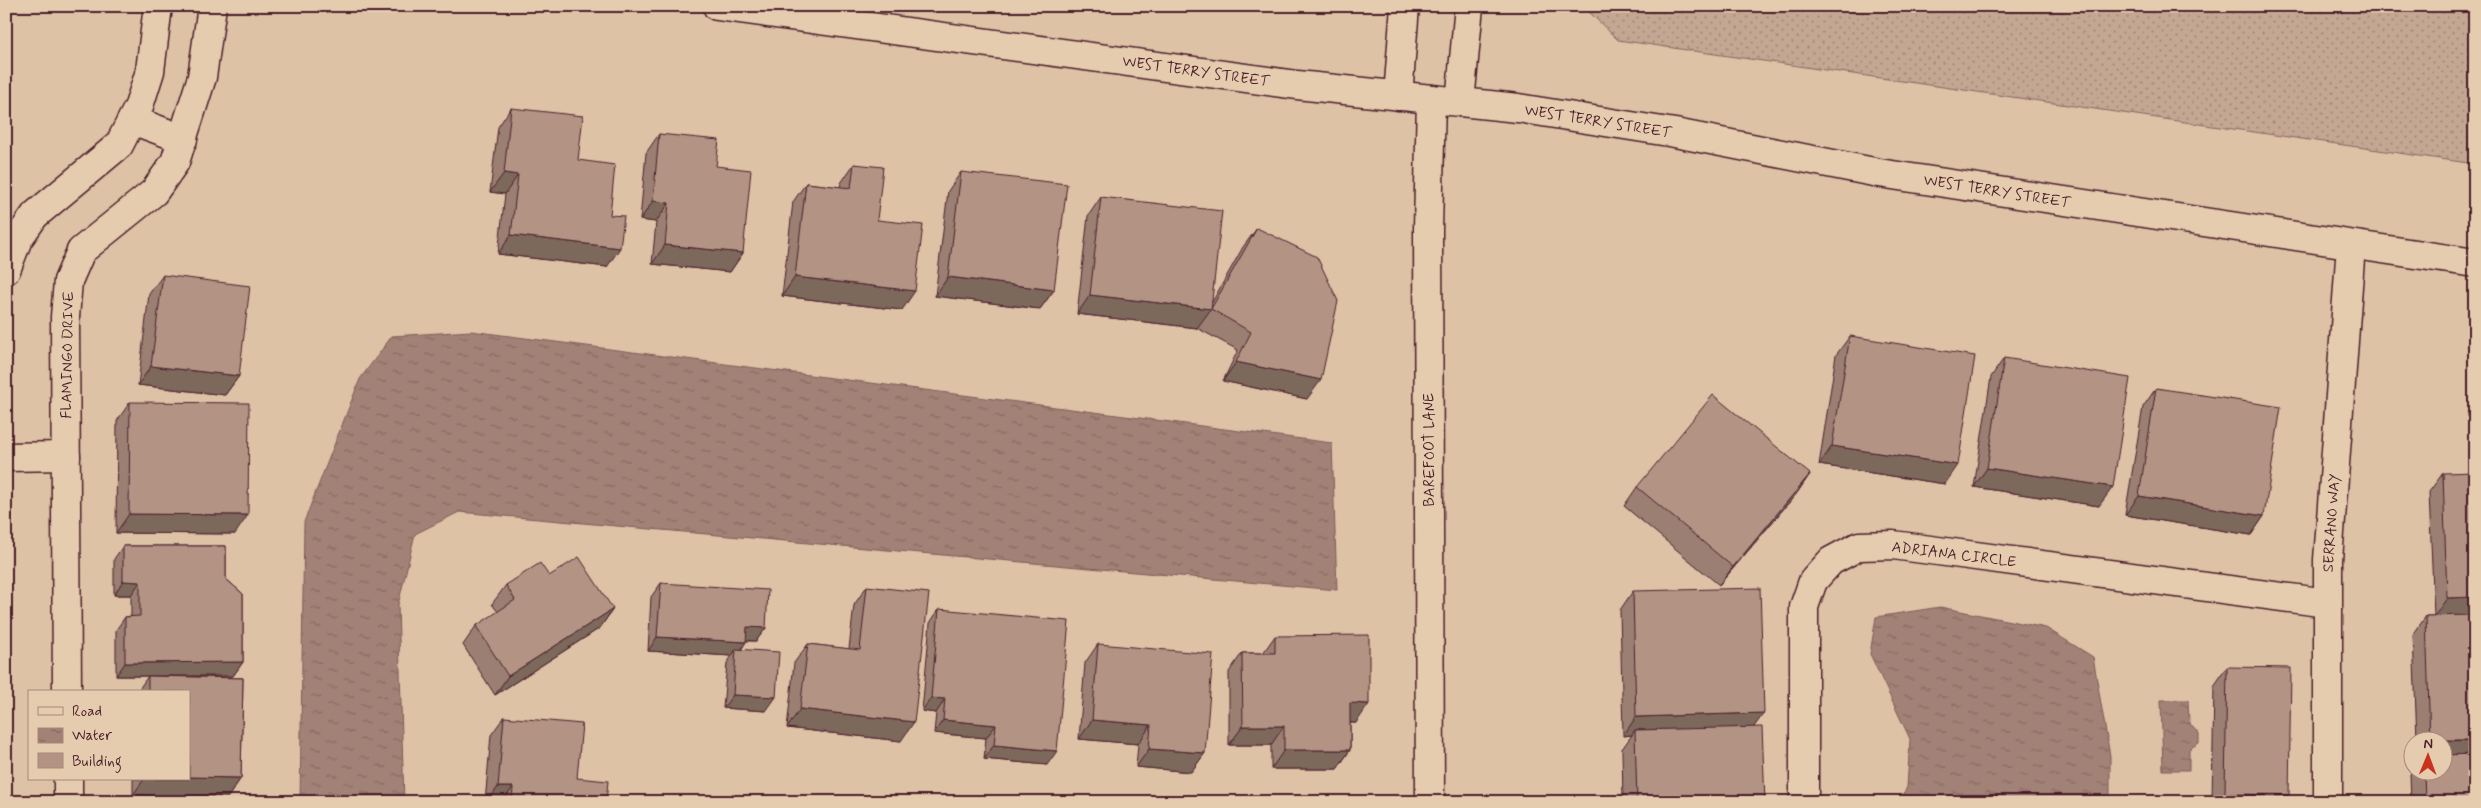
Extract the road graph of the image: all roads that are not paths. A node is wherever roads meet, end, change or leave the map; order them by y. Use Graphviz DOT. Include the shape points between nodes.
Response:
graph roads {
  1 [pos="158,6"];
  2 [pos="212,6"];
  3 [pos="717,6"];
  4 [pos="1405,6"];
  5 [pos="1469,6"];
  6 [pos="1398,96"];
  7 [pos="1431,99"];
  8 [pos="1460,102"];
  9 [pos="132,120"];
  10 [pos="183,139"];
  11 [pos="2351,245"];
  12 [pos="2475,263"];
  13 [pos="6,270"];
  14 [pos="66,456"];
  15 [pos="6,457"];
  16 [pos="2328,603"];
  17 [pos="67,690"];
  18 [pos="68,780"];
  19 [pos="68,802"];
  20 [pos="1430,802"];
  21 [pos="1804,802"];
  22 [pos="2328,802"];
  1 -- 9 [label="street" via="150,70"];
  2 -- 10 [label="street, FLAMINGO DRIVE" via="202,77"];
  3 -- 6 [label="street, WEST TERRY STREET"];
  4 -- 6 [label="street"];
  5 -- 8 [label="street"];
  6 -- 7 [label="street, WEST TERRY STREET"];
  7 -- 8 [label="street, WEST TERRY STREET"];
  7 -- 20 [label="street, BAREFOOT LANE" via="1428,228"];
  8 -- 11 [label="street, WEST TERRY STREET" via="1518,108 1675,134 1879,173"];
  9 -- 10 [label="street"];
  9 -- 13 [label="street" via="119,145 35,215 18,239"];
  10 -- 14 [label="street, FLAMINGO DRIVE" via="175,162 154,192 81,251 68,281 65,317"];
  11 -- 12 [label="street, WEST TERRY STREET"];
  11 -- 16 [label="street, SERRANO WAY" via="2328,560"];
  14 -- 15 [label="street"];
  14 -- 17 [label="street, FLAMINGO DRIVE"];
  16 -- 21 [label="street, ADRIANA CIRCLE" via="1893,545 1859,546 1831,561 1812,581 1804,607"];
  16 -- 22 [label="street, SERRANO WAY"];
  18 -- 19 [label="street"];
}
